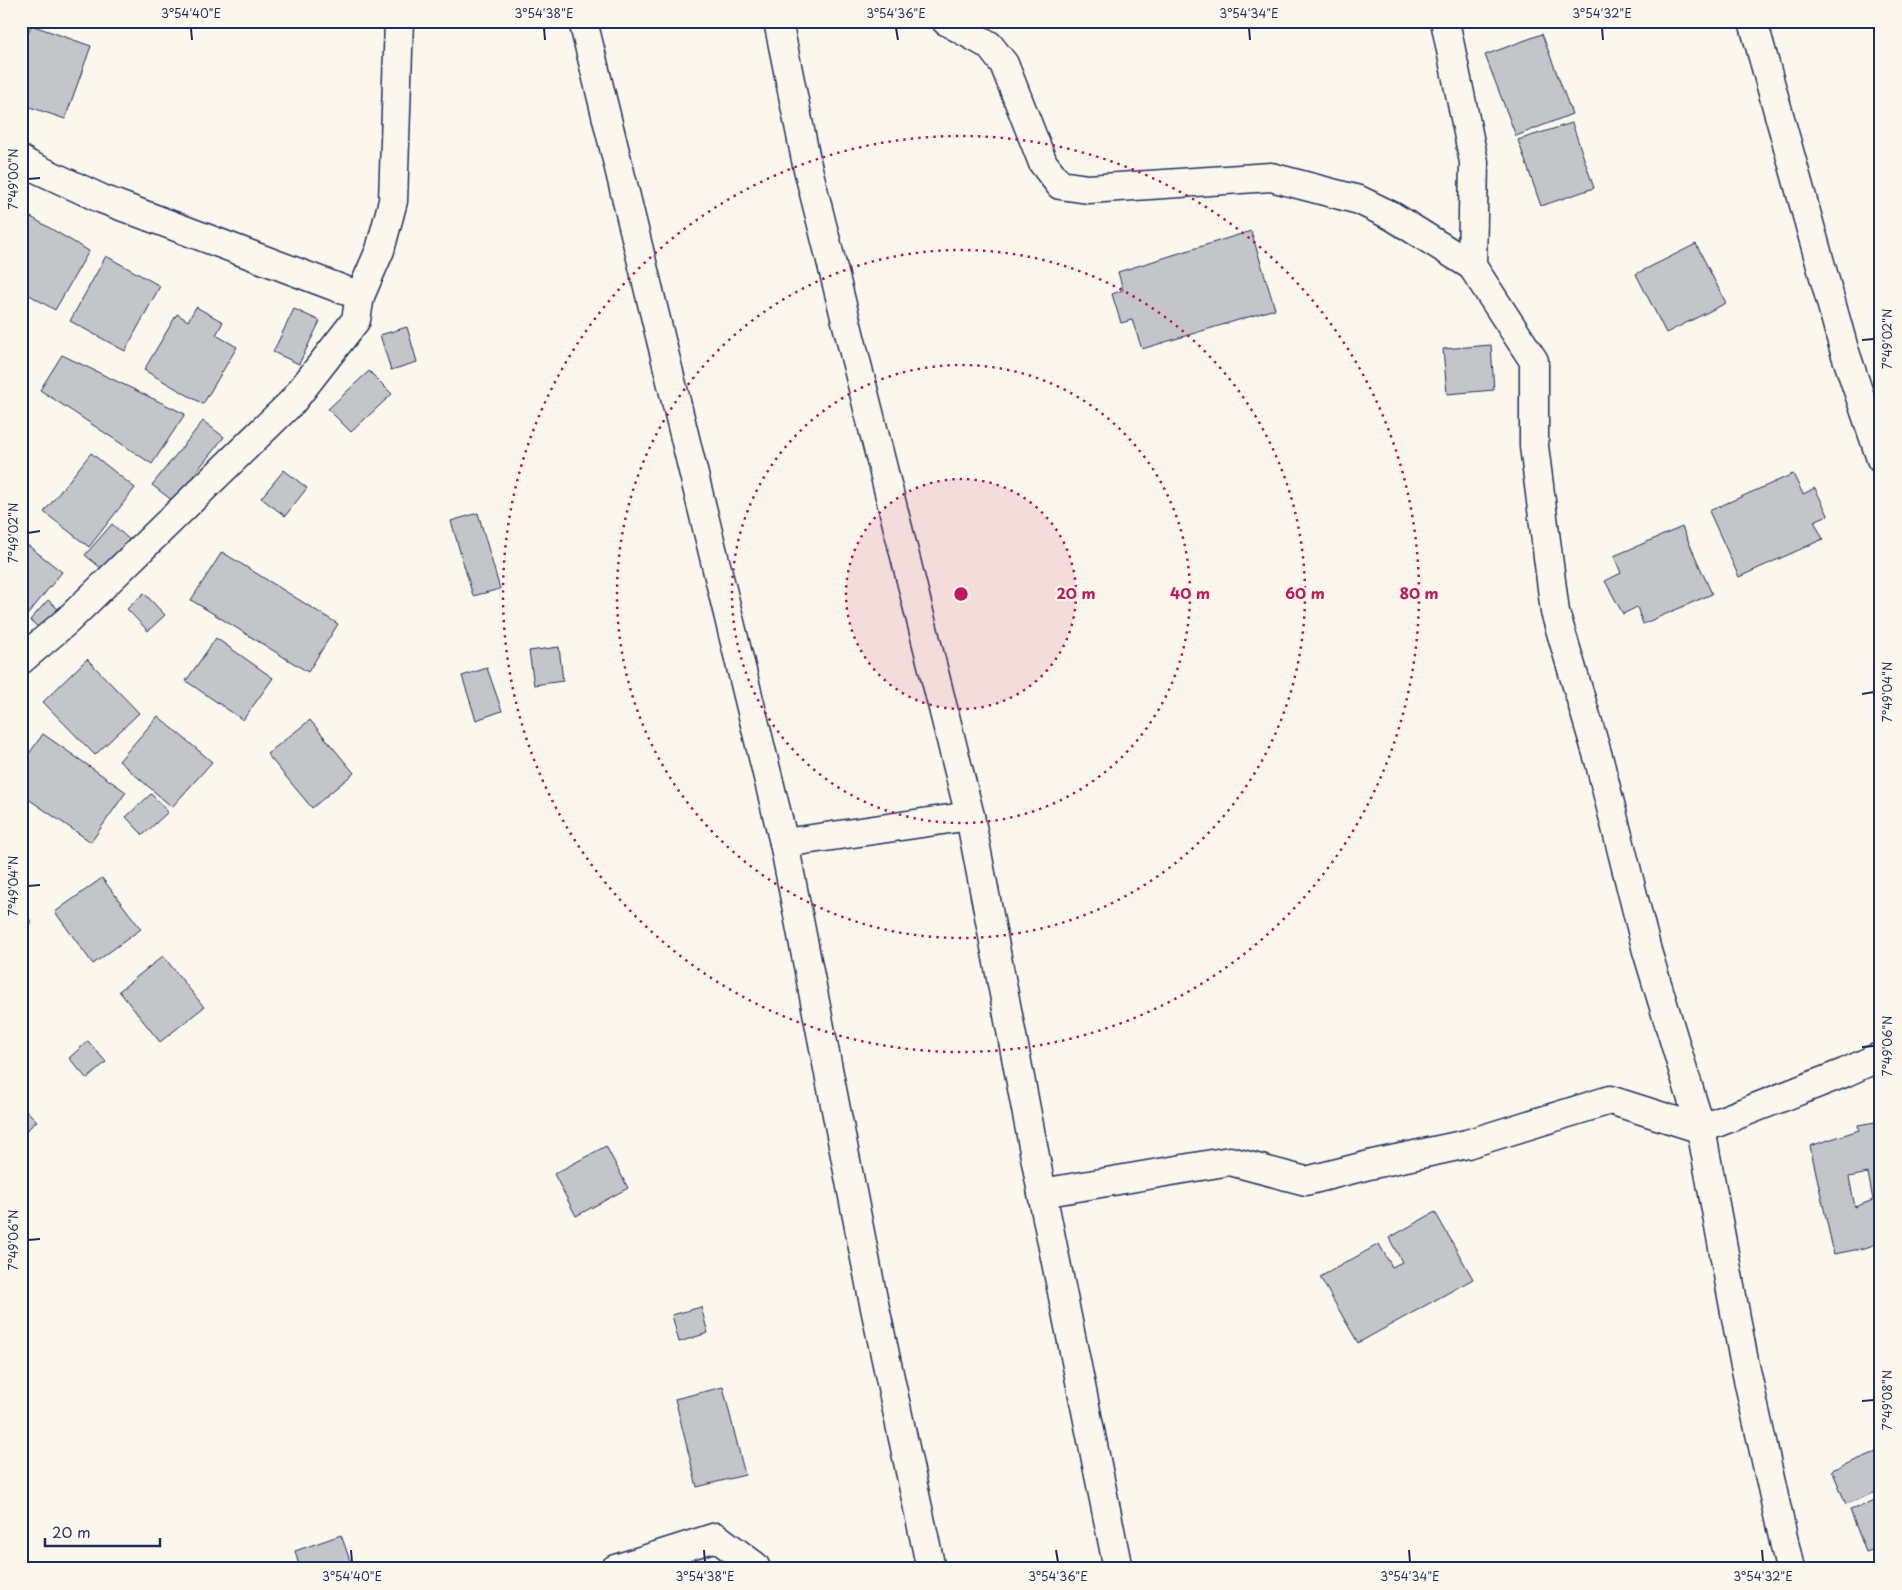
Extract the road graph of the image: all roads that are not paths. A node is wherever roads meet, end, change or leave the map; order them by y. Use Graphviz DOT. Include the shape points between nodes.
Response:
graph roads {
  1 [pos="399,21"];
  2 [pos="583,21"];
  3 [pos="778,21"];
  4 [pos="946,21"];
  5 [pos="1445,21"];
  6 [pos="1753,21"];
  7 [pos="21,160"];
  8 [pos="1472,266"];
  9 [pos="360,296"];
  10 [pos="1881,459"];
  11 [pos="21,660"];
  12 [pos="970,816"];
  13 [pos="784,843"];
  14 [pos="1881,1056"];
  15 [pos="1701,1129"];
  16 [pos="1042,1193"];
  17 [pos="615,1569"];
  18 [pos="756,1569"];
  19 [pos="931,1569"];
  20 [pos="1118,1569"];
  21 [pos="1790,1569"];
  1 -- 9 [label="main road" via="393,201 380,250"];
  2 -- 13 [label="main road"];
  3 -- 12 [label="main road" via="807,166"];
  4 -- 8 [label="main road" via="989,45 1004,64 1043,163 1060,185 1088,189 1271,177 1359,200 1392,216"];
  5 -- 8 [label="main road" via="1474,162"];
  6 -- 10 [label="main road" via="1844,349"];
  7 -- 9 [label="main road" via="102,199"];
  8 -- 15 [label="main road" via="1534,361 1534,446 1555,612 1599,760 1647,951"];
  9 -- 11 [label="main road" via="356,320 292,402 67,621"];
  12 -- 13 [label="main road"];
  12 -- 16 [label="main road"];
  13 -- 19 [label="main road" via="870,1284"];
  14 -- 15 [label="main road"];
  15 -- 16 [label="main road" via="1610,1100 1467,1144 1306,1181 1230,1161"];
  15 -- 21 [label="main road" via="1744,1361"];
  16 -- 20 [label="main road"];
  17 -- 18 [label="main road" via="716,1537"];
}
